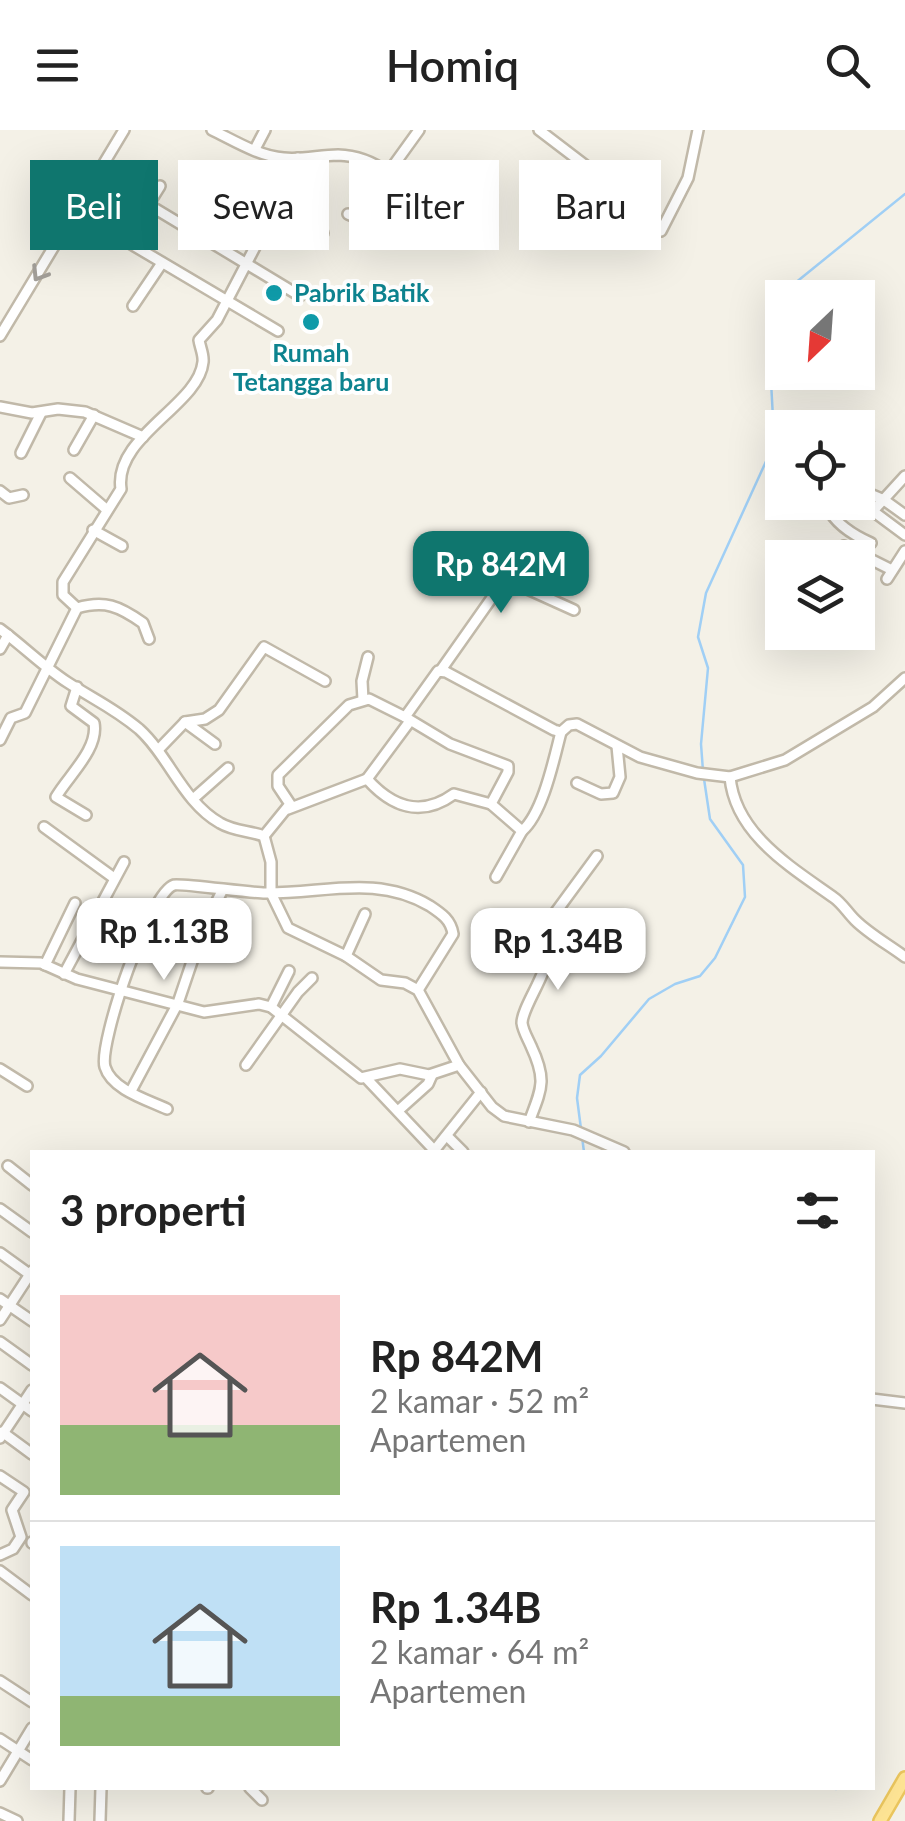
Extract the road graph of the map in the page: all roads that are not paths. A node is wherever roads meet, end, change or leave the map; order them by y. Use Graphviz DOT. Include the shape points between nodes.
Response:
graph roads {
  1 [pos="124,130"];
  2 [pos="212,130"];
  3 [pos="265,130"];
  4 [pos="420,130"];
  5 [pos="539,130"];
  6 [pos="698,130"];
  7 [pos="255,149"];
  8 [pos="298,158"];
  9 [pos="107,160"];
  10 [pos="359,160"];
  11 [pos="400,160"];
  12 [pos="578,160"];
  13 [pos="160,186"];
  14 [pos="158,189"];
  15 [pos="158,211"];
  16 [pos="662,231"];
  17 [pos="53,250"];
  18 [pos="139,250"];
  19 [pos="252,250"];
  20 [pos="162,262"];
  21 [pos="244,264"];
  22 [pos="300,296"];
  23 [pos="228,300"];
  24 [pos="133,306"];
  25 [pos="278,331"];
  26 [pos="0,336"];
  27 [pos="0,408"];
  28 [pos="41,413"];
  29 [pos="94,415"];
  30 [pos="143,438"];
  31 [pos="74,450"];
  32 [pos="20,454"];
  33 [pos="905,476"];
  34 [pos="70,478"];
  35 [pos="0,492"];
  36 [pos="22,495"];
  37 [pos="875,496"];
  38 [pos="884,500"];
  39 [pos="106,509"];
  40 [pos="875,510"];
  41 [pos="875,514"];
  42 [pos="905,514"];
  43 [pos="835,520"];
  44 [pos="93,530"];
  45 [pos="905,536"];
  46 [pos="863,540"];
  47 [pos="122,546"];
  48 [pos="905,551"];
  49 [pos="875,566"];
  50 [pos="76,608"];
  51 [pos="574,610"];
  52 [pos="4,632"];
  53 [pos="149,639"];
  54 [pos="0,649"];
  55 [pos="368,657"];
  56 [pos="50,668"];
  57 [pos="442,670"];
  58 [pos="905,678"];
  59 [pos="325,680"];
  60 [pos="77,687"];
  61 [pos="363,700"];
  62 [pos="408,719"];
  63 [pos="185,722"];
  64 [pos="561,732"];
  65 [pos="0,740"];
  66 [pos="216,744"];
  67 [pos="617,746"];
  68 [pos="159,749"];
  69 [pos="228,768"];
  70 [pos="730,777"];
  71 [pos="366,779"];
  72 [pos="576,784"];
  73 [pos="193,800"];
  74 [pos="491,804"];
  75 [pos="288,809"];
  76 [pos="86,815"];
  77 [pos="44,827"];
  78 [pos="522,831"];
  79 [pos="264,836"];
  80 [pos="597,856"];
  81 [pos="124,862"];
  82 [pos="496,877"];
  83 [pos="114,878"];
  84 [pos="222,891"];
  85 [pos="270,893"];
  86 [pos="75,903"];
  87 [pos="365,914"];
  88 [pos="346,956"];
  89 [pos="905,957"];
  90 [pos="0,962"];
  91 [pos="46,965"];
  92 [pos="290,971"];
  93 [pos="64,974"];
  94 [pos="312,978"];
  95 [pos="418,990"];
  96 [pos="121,991"];
  97 [pos="178,1003"];
  98 [pos="271,1007"];
  99 [pos="282,1014"];
  100 [pos="246,1065"];
  101 [pos="459,1065"];
  102 [pos="0,1069"];
  103 [pos="432,1075"];
  104 [pos="368,1079"];
  105 [pos="27,1086"];
  106 [pos="131,1091"];
  107 [pos="480,1092"];
  108 [pos="167,1110"];
  109 [pos="399,1110"];
  110 [pos="529,1122"];
  111 [pos="448,1136"];
  112 [pos="432,1150"];
  113 [pos="436,1150"];
  114 [pos="461,1150"];
  115 [pos="620,1150"];
  116 [pos="8,1166"];
  117 [pos="30,1183"];
  118 [pos="0,1209"];
  119 [pos="30,1231"];
  120 [pos="0,1253"];
  121 [pos="30,1273"];
  122 [pos="30,1276"];
  123 [pos="5,1302"];
  124 [pos="0,1320"];
  125 [pos="30,1320"];
  126 [pos="0,1342"];
  127 [pos="30,1364"];
  128 [pos="0,1388"];
  129 [pos="875,1399"];
  130 [pos="905,1403"];
  131 [pos="28,1408"];
  132 [pos="1,1434"];
  133 [pos="30,1453"];
  134 [pos="0,1476"];
  135 [pos="28,1495"];
  136 [pos="21,1537"];
  137 [pos="30,1542"];
  138 [pos="0,1554"];
  139 [pos="0,1572"];
  140 [pos="30,1594"];
  141 [pos="0,1682"];
  142 [pos="30,1701"];
  143 [pos="30,1731"];
  144 [pos="0,1739"];
  145 [pos="17,1750"];
  146 [pos="30,1759"];
  147 [pos="905,1778"];
  148 [pos="0,1780"];
  149 [pos="70,1790"];
  150 [pos="101,1790"];
  151 [pos="252,1790"];
  152 [pos="262,1800"];
  153 [pos="0,1813"];
  154 [pos="113,1818"];
  155 [pos="17,1821"];
  156 [pos="68,1821"];
  157 [pos="100,1821"];
  158 [pos="880,1821"];
  1 -- 9 [label="street"];
  2 -- 7 [label="street"];
  3 -- 7 [label="street"];
  4 -- 11 [label="street"];
  5 -- 12 [label="street"];
  6 -- 16 [label="street" via="688,178"];
  7 -- 8 [label="street"];
  8 -- 10 [label="street"];
  13 -- 14 [label="street"];
  15 -- 21 [label="street"];
  17 -- 26 [label="street, one-way"];
  18 -- 20 [label="street"];
  19 -- 21 [label="street"];
  20 -- 23 [label="street"];
  20 -- 24 [label="street"];
  21 -- 22 [label="street"];
  21 -- 23 [label="street"];
  23 -- 25 [label="street"];
  23 -- 30 [label="street" via="199,340 204,362 194,386"];
  27 -- 28 [label="street"];
  28 -- 29 [label="street" via="70,409"];
  28 -- 32 [label="street"];
  29 -- 30 [label="street"];
  29 -- 31 [label="street"];
  30 -- 39 [label="street"];
  33 -- 38 [label="street"];
  34 -- 39 [label="street"];
  35 -- 36 [label="street"];
  37 -- 38 [label="street"];
  38 -- 40 [label="street"];
  38 -- 42 [label="street"];
  39 -- 44 [label="street"];
  41 -- 45 [label="street"];
  43 -- 46 [label="street"];
  44 -- 47 [label="street"];
  44 -- 50 [label="street" via="62,588"];
  48 -- 49 [label="street" via="889,575"];
  50 -- 53 [label="street" via="110,605 142,623"];
  50 -- 56 [label="street"];
  51 -- 57 [label="street" via="503,582"];
  52 -- 54 [label="street"];
  52 -- 56 [label="street"];
  55 -- 61 [label="street"];
  56 -- 60 [label="street"];
  56 -- 65 [label="street" via="25,713 11,718"];
  57 -- 62 [label="street" via="428,680"];
  57 -- 64 [label="street"];
  58 -- 70 [label="street" via="873,707 785,760"];
  59 -- 63 [label="street" via="264,647 219,710"];
  60 -- 68 [label="street"];
  60 -- 76 [label="street" via="71,706 92,721 95,732 56,797"];
  61 -- 62 [label="street"];
  61 -- 75 [label="street" via="349,705 278,775"];
  62 -- 71 [label="street"];
  62 -- 74 [label="street" via="508,766"];
  63 -- 66 [label="street"];
  63 -- 68 [label="street"];
  64 -- 67 [label="street" via="578,724"];
  64 -- 78 [label="street" via="550,777"];
  67 -- 70 [label="street" via="656,762"];
  67 -- 72 [label="street" via="614,793"];
  68 -- 73 [label="street"];
  69 -- 73 [label="street"];
  70 -- 89 [label="street" via="735,803 753,833"];
  71 -- 74 [label="street" via="394,804 432,807 454,794"];
  71 -- 75 [label="street"];
  73 -- 79 [label="street" via="218,822"];
  74 -- 78 [label="street"];
  75 -- 79 [label="street"];
  77 -- 83 [label="street"];
  78 -- 82 [label="street"];
  79 -- 85 [label="street"];
  80 -- 110 [label="street" via="539,935 547,967 522,1026 543,1072"];
  81 -- 83 [label="street"];
  83 -- 93 [label="street"];
  84 -- 85 [label="street"];
  84 -- 96 [label="street" via="168,887"];
  84 -- 97 [label="street"];
  85 -- 88 [label="street" via="288,928"];
  85 -- 95 [label="street" via="388,889 445,916 452,941"];
  86 -- 91 [label="street"];
  87 -- 88 [label="street"];
  88 -- 95 [label="street" via="382,980"];
  90 -- 91 [label="street"];
  91 -- 93 [label="street"];
  92 -- 98 [label="street"];
  93 -- 96 [label="street"];
  94 -- 99 [label="street"];
  95 -- 101 [label="street"];
  96 -- 97 [label="street"];
  96 -- 106 [label="street" via="104,1065"];
  97 -- 98 [label="street" via="204,1012"];
  97 -- 106 [label="street"];
  98 -- 99 [label="street"];
  99 -- 100 [label="street"];
  99 -- 104 [label="street"];
  101 -- 103 [label="street"];
  101 -- 107 [label="street"];
  102 -- 105 [label="street"];
  103 -- 104 [label="street" via="400,1069"];
  103 -- 109 [label="street"];
  104 -- 109 [label="street"];
  106 -- 108 [label="street"];
  107 -- 110 [label="street" via="499,1113"];
  107 -- 111 [label="street"];
  109 -- 112 [label="street"];
  110 -- 115 [label="street" via="574,1130"];
  111 -- 113 [label="street"];
  111 -- 114 [label="street"];
  116 -- 117 [label="street"];
  118 -- 119 [label="street"];
  120 -- 121 [label="street"];
  122 -- 123 [label="street"];
  123 -- 124 [label="street"];
  123 -- 125 [label="street"];
  126 -- 127 [label="street"];
  128 -- 131 [label="street"];
  129 -- 130 [label="street"];
  131 -- 132 [label="street"];
  132 -- 133 [label="street"];
  134 -- 135 [label="street"];
  135 -- 136 [label="street" via="12,1510"];
  136 -- 137 [label="street"];
  136 -- 138 [label="street"];
  139 -- 140 [label="street"];
  141 -- 142 [label="street"];
  143 -- 145 [label="street"];
  144 -- 145 [label="street"];
  145 -- 146 [label="street"];
  145 -- 148 [label="street"];
  147 -- 158 [label="main road"];
  149 -- 156 [label="street"];
  150 -- 157 [label="street"];
  151 -- 152 [label="street"];
  153 -- 155 [label="street"];
  154 -- 157 [label="street"];
}
